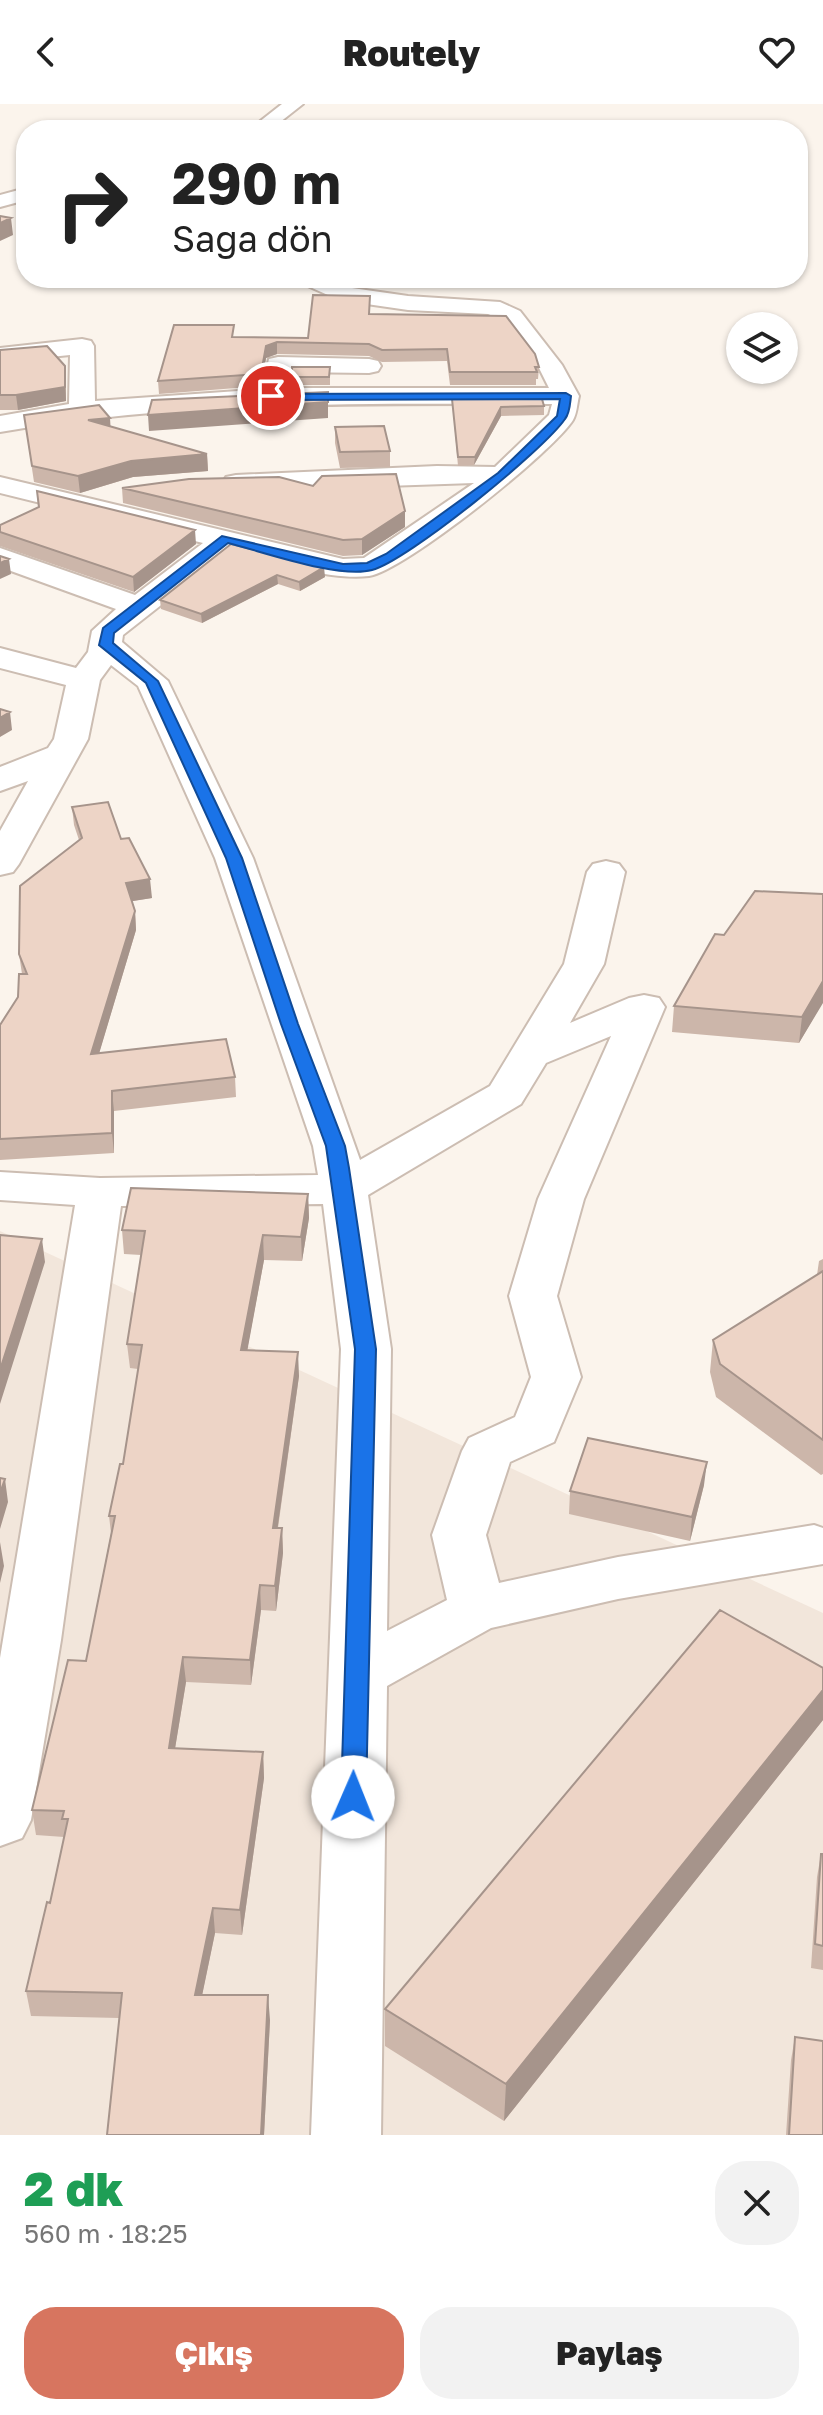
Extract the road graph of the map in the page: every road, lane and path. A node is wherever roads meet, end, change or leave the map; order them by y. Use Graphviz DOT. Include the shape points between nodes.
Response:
graph roads {
  1 [pos="294,104"];
  2 [pos="272,120"];
  3 [pos="329,288"];
  4 [pos="0,355"];
  5 [pos="369,366"];
  6 [pos="566,396"];
  7 [pos="292,398"];
  8 [pos="82,410"];
  9 [pos="0,424"];
  10 [pos="502,476"];
  11 [pos="212,483"];
  12 [pos="0,485"];
  13 [pos="137,489"];
  14 [pos="83,505"];
  15 [pos="226,539"];
  16 [pos="0,557"];
  17 [pos="141,608"];
  18 [pos="0,658"];
  19 [pos="95,662"];
  20 [pos="60,755"];
  21 [pos="0,780"];
  22 [pos="0,865"];
  23 [pos="606,872"];
  24 [pos="0,895"];
  25 [pos="531,1054"];
  26 [pos="0,1186"];
  27 [pos="344,1189"];
  28 [pos="100,1192"];
  29 [pos="814,1546"];
  30 [pos="477,1610"];
  31 [pos="356,1675"];
  32 [pos="0,1820"];
  33 [pos="346,2135"];
  1 -- 2 [label="street"];
  3 -- 6 [label="street" via="408,303 492,307 512,316 550,365"];
  4 -- 8 [label="street" via="82,346"];
  5 -- 7 [label="street" via="280,356 276,384"];
  6 -- 7 [label="street"];
  6 -- 10 [label="street" via="562,417"];
  7 -- 8 [label="street"];
  8 -- 9 [label="street"];
  10 -- 11 [label="street"];
  10 -- 15 [label="street" via="370,567 343,568"];
  12 -- 14 [label="street"];
  13 -- 14 [label="street" via="107,492"];
  14 -- 15 [label="street"];
  15 -- 17 [label="street"];
  16 -- 17 [label="street"];
  17 -- 19 [label="street" via="108,631"];
  18 -- 19 [label="street"];
  19 -- 20 [label="street" via="71,739"];
  19 -- 27 [label="street" via="152,681 234,858 335,1146"];
  20 -- 21 [label="street"];
  20 -- 22 [label="street"];
  22 -- 24 [label="street" via="8,885"];
  23 -- 25 [label="street" via="584,964"];
  25 -- 27 [label="street" via="506,1095"];
  25 -- 30 [label="street" via="644,1007 561,1199 533,1296 556,1377 536,1429 488,1451 459,1535"];
  26 -- 28 [label="street"];
  27 -- 28 [label="street"];
  27 -- 31 [label="street" via="366,1349"];
  28 -- 32 [label="street"];
  29 -- 30 [label="street" via="618,1578"];
  30 -- 31 [label="street"];
  31 -- 33 [label="street"];
}
